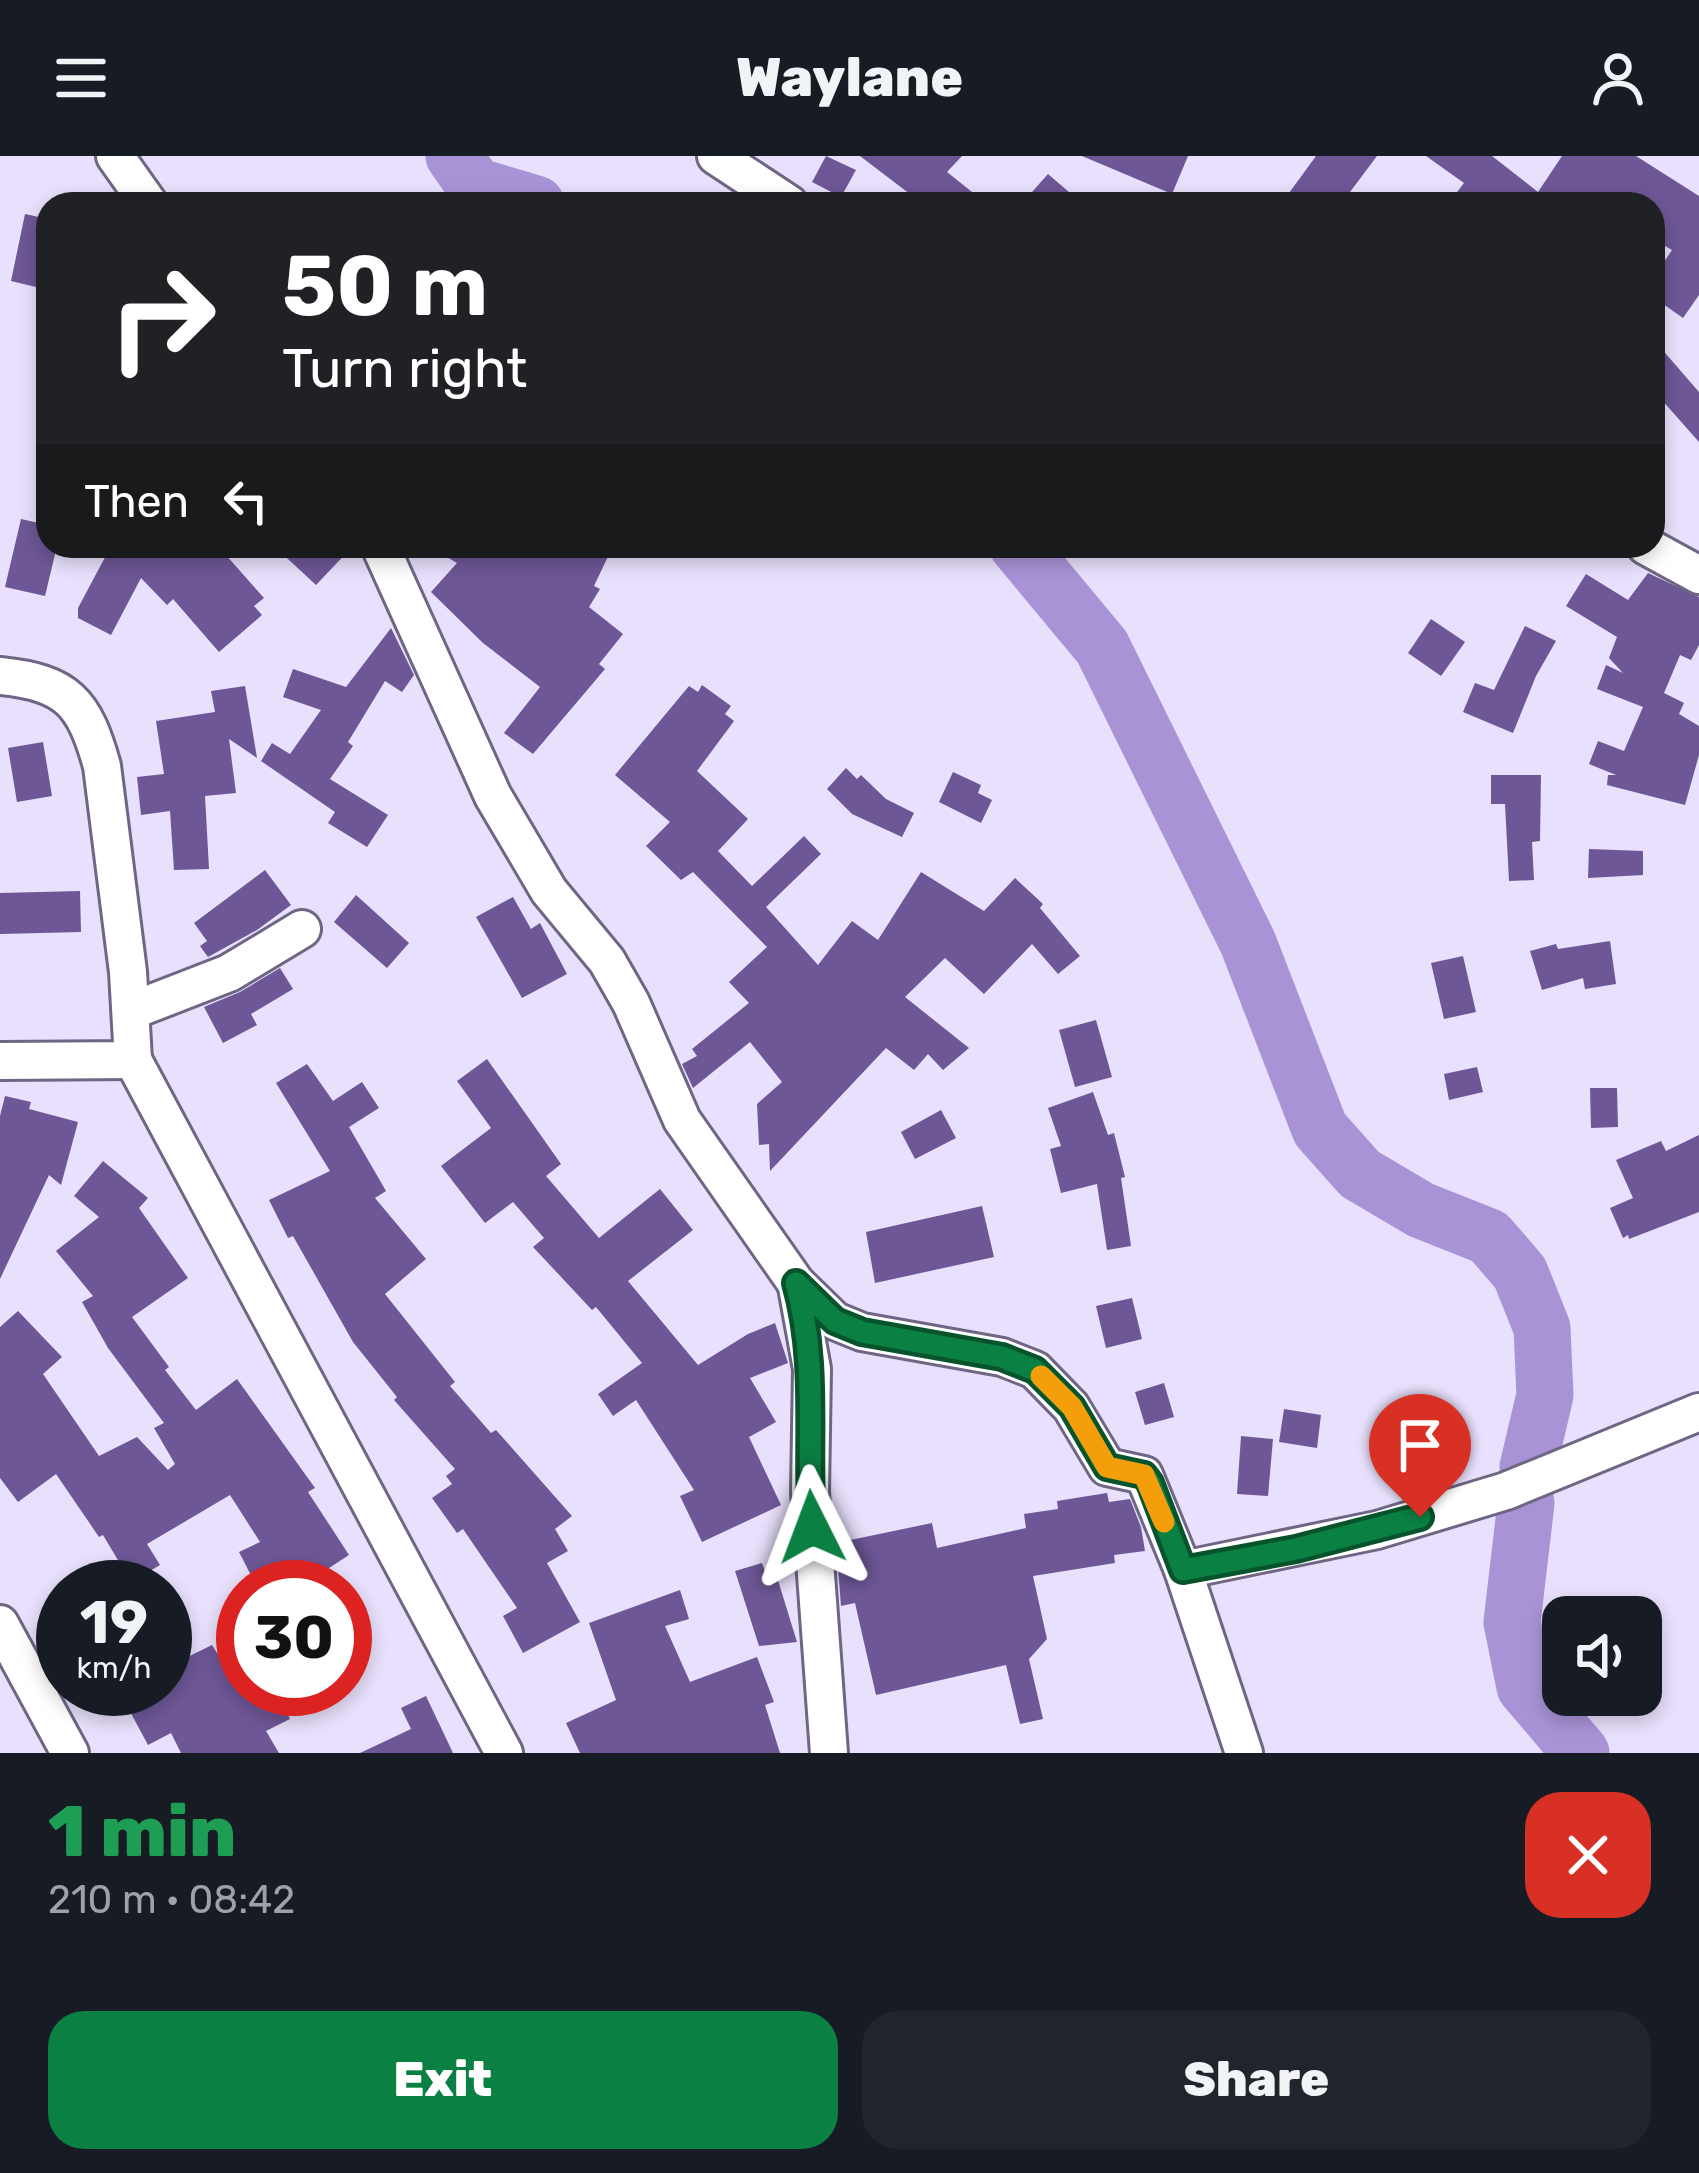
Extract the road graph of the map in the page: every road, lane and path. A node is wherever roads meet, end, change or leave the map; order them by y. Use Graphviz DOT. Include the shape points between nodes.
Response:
graph roads {
  1 [pos="115,156"];
  2 [pos="716,156"];
  3 [pos="140,192"];
  4 [pos="771,192"];
  5 [pos="1665,556"];
  6 [pos="385,558"];
  7 [pos="1699,575"];
  8 [pos="0,676"];
  9 [pos="302,928"];
  10 [pos="131,1010"];
  11 [pos="133,1060"];
  12 [pos="0,1061"];
  13 [pos="796,1283"];
  14 [pos="1699,1412"];
  15 [pos="1183,1570"];
  16 [pos="0,1624"];
  17 [pos="70,1753"];
  18 [pos="504,1753"];
  19 [pos="829,1753"];
  20 [pos="1244,1753"];
  1 -- 3 [label="street"];
  2 -- 4 [label="street"];
  5 -- 7 [label="street"];
  6 -- 13 [label="street" via="493,796 549,891 615,975 682,1120"];
  8 -- 10 [label="street" via="58,691 81,709 94,736"];
  9 -- 10 [label="street" via="229,974"];
  10 -- 11 [label="street"];
  11 -- 12 [label="street"];
  11 -- 18 [label="street"];
  13 -- 15 [label="street" via="835,1321 862,1332 1035,1370 1072,1407 1107,1467 1150,1483"];
  13 -- 19 [label="street" via="812,1369 810,1492"];
  14 -- 15 [label="street" via="1506,1491 1377,1530"];
  15 -- 20 [label="street"];
  16 -- 17 [label="street"];
}
